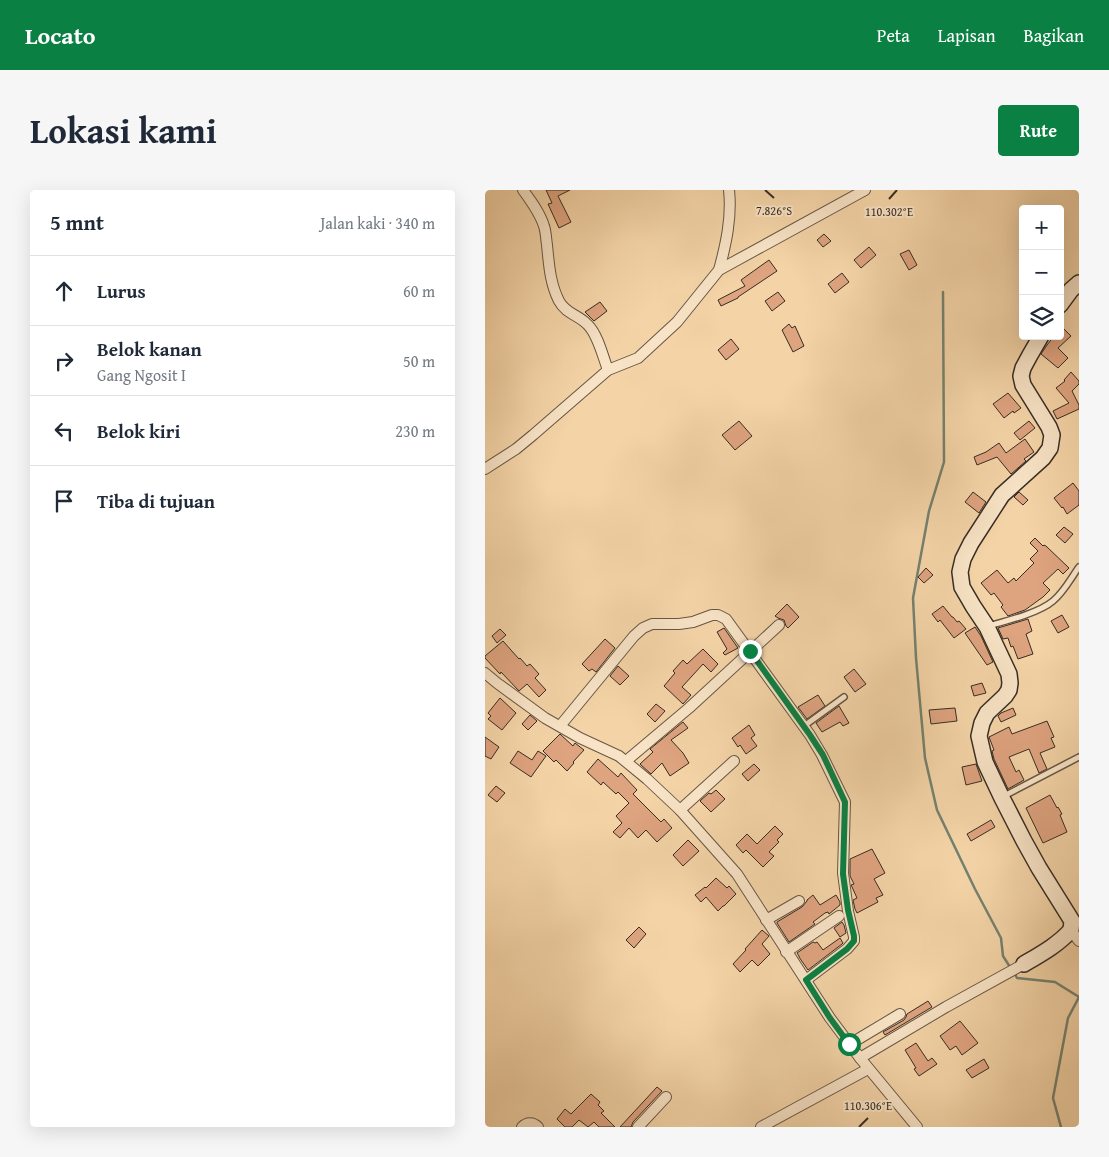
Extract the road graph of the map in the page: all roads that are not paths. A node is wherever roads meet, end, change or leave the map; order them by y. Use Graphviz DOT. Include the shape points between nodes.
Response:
graph roads {
  1 [pos="523,190"];
  2 [pos="729,190"];
  3 [pos="865,190"];
  4 [pos="719,270"];
  5 [pos="1079,283"];
  6 [pos="1064,300"];
  7 [pos="1039,340"];
  8 [pos="608,370"];
  9 [pos="485,469"];
  10 [pos="1079,567"];
  11 [pos="779,625"];
  12 [pos="987,627"];
  13 [pos="750,651"];
  14 [pos="485,673"];
  15 [pos="845,697"];
  16 [pos="560,726"];
  17 [pos="803,726"];
  18 [pos="1079,757"];
  19 [pos="625,761"];
  20 [pos="734,761"];
  21 [pos="1001,798"];
  22 [pos="680,810"];
  23 [pos="799,900"];
  24 [pos="839,916"];
  25 [pos="766,920"];
  26 [pos="1075,936"];
  27 [pos="786,952"];
  28 [pos="1024,964"];
  29 [pos="806,980"];
  30 [pos="900,1014"];
  31 [pos="849,1044"];
  32 [pos="860,1058"];
  33 [pos="868,1069"];
  34 [pos="665,1097"];
  35 [pos="522,1127"];
  36 [pos="538,1127"];
  37 [pos="638,1127"];
  38 [pos="761,1127"];
  39 [pos="917,1127"];
  1 -- 8 [label="street" via="544,227 550,276 560,303 588,325"];
  2 -- 4 [label="street" via="731,205"];
  3 -- 4 [label="street"];
  4 -- 8 [label="street" via="677,322 638,358"];
  5 -- 6 [label="street"];
  7 -- 12 [label="street" via="1021,376 1023,385 1049,427 1052,435 1050,448 1003,495 971,543 960,572 962,587"];
  8 -- 9 [label="street" via="533,435"];
  10 -- 12 [label="lane" via="1061,593 1043,609"];
  11 -- 13 [label="street"];
  12 -- 21 [label="street" via="1009,674 1010,684 1005,696 982,722 979,736 985,762"];
  13 -- 16 [label="street" via="727,619 718,615 679,624 647,626 634,636"];
  13 -- 17 [label="street"];
  13 -- 19 [label="street"];
  14 -- 16 [label="street"];
  15 -- 17 [label="lane"];
  16 -- 19 [label="street"];
  17 -- 29 [label="street" via="823,755 845,802 843,874 854,936 847,949"];
  18 -- 21 [label="lane"];
  19 -- 22 [label="street"];
  20 -- 22 [label="street"];
  21 -- 26 [label="street" via="1071,921"];
  22 -- 25 [label="street" via="737,874"];
  23 -- 25 [label="street"];
  24 -- 27 [label="street"];
  25 -- 27 [label="street"];
  26 -- 28 [label="street"];
  27 -- 29 [label="street"];
  28 -- 32 [label="street"];
  29 -- 31 [label="street"];
  30 -- 31 [label="street"];
  31 -- 32 [label="street"];
  32 -- 33 [label="street"];
  33 -- 38 [label="street"];
  33 -- 39 [label="street"];
  34 -- 37 [label="street"];
  35 -- 36 [label="street" via="531,1123"];
}
